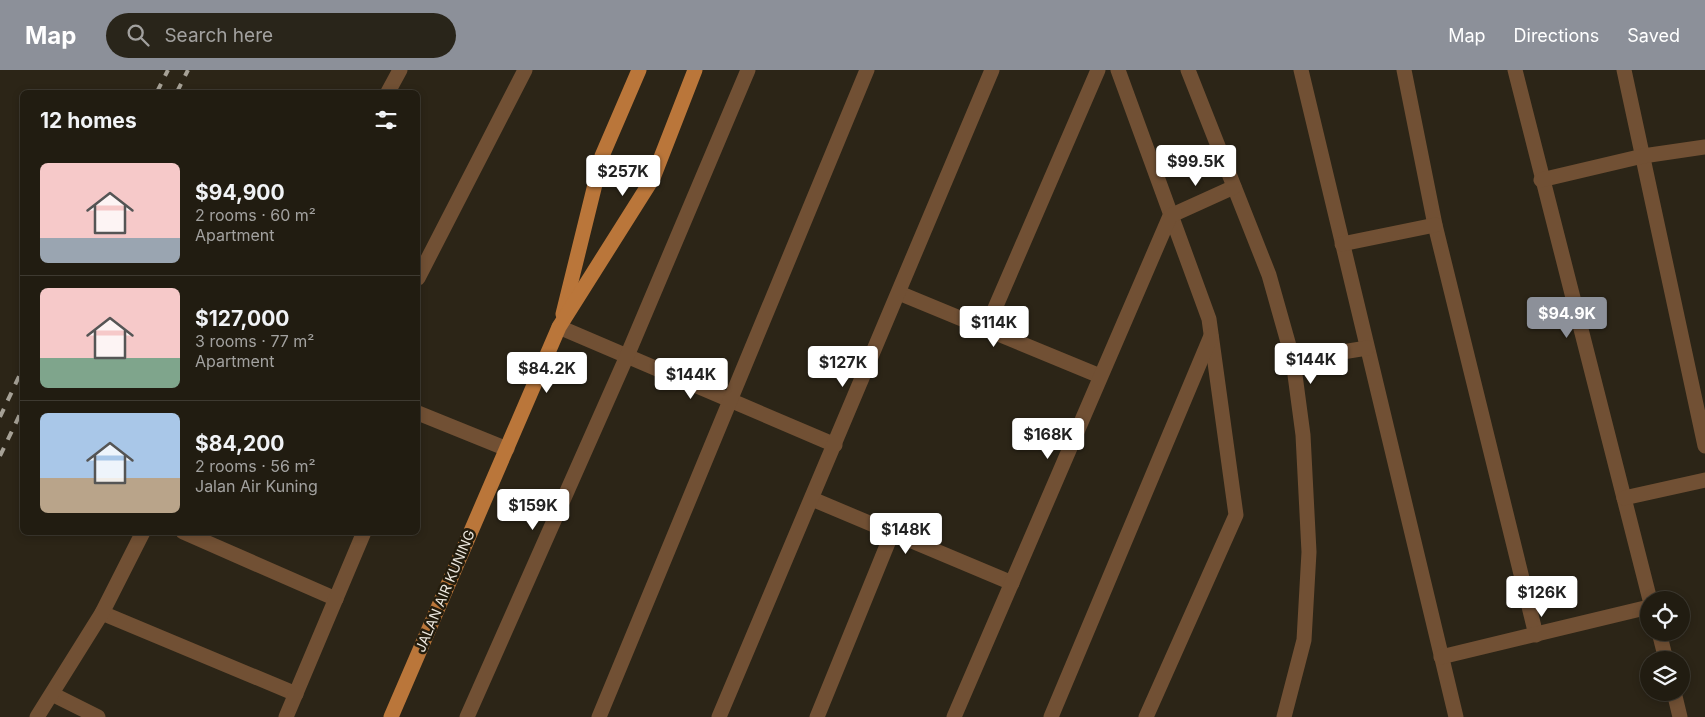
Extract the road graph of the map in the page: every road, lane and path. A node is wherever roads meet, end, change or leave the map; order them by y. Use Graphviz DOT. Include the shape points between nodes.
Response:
graph roads {
  1 [pos="400,70"];
  2 [pos="525,70"];
  3 [pos="639,70"];
  4 [pos="694,70"];
  5 [pos="748,70"];
  6 [pos="867,70"];
  7 [pos="992,70"];
  8 [pos="1098,70"];
  9 [pos="1118,70"];
  10 [pos="1188,70"];
  11 [pos="1301,70"];
  12 [pos="1404,70"];
  13 [pos="1514,70"];
  14 [pos="1624,70"];
  15 [pos="516,77"];
  16 [pos="389,90"];
  17 [pos="1705,147"];
  18 [pos="1643,156"];
  19 [pos="1542,180"];
  20 [pos="1234,187"];
  21 [pos="1170,216"];
  22 [pos="1435,225"];
  23 [pos="1342,244"];
  24 [pos="420,274"];
  25 [pos="899,293"];
  26 [pos="559,327"];
  27 [pos="986,329"];
  28 [pos="1211,335"];
  29 [pos="1367,348"];
  30 [pos="627,356"];
  31 [pos="1292,360"];
  32 [pos="1100,376"];
  33 [pos="730,400"];
  34 [pos="420,415"];
  35 [pos="835,445"];
  36 [pos="1705,446"];
  37 [pos="507,449"];
  38 [pos="1705,480"];
  39 [pos="1624,498"];
  40 [pos="812,499"];
  41 [pos="892,533"];
  42 [pos="142,535"];
  43 [pos="190,535"];
  44 [pos="363,535"];
  45 [pos="1012,583"];
  46 [pos="1648,591"];
  47 [pos="336,599"];
  48 [pos="1640,609"];
  49 [pos="102,614"];
  50 [pos="1536,635"];
  51 [pos="1441,657"];
  52 [pos="52,694"];
  53 [pos="296,694"];
  54 [pos="1676,701"];
  55 [pos="37,717"];
  56 [pos="98,717"];
  57 [pos="286,717"];
  58 [pos="391,717"];
  59 [pos="467,717"];
  60 [pos="599,717"];
  61 [pos="719,717"];
  62 [pos="817,717"];
  63 [pos="954,717"];
  64 [pos="1051,717"];
  65 [pos="1146,717"];
  66 [pos="1284,717"];
  67 [pos="1456,717"];
  68 [pos="1680,717"];
  1 -- 16 [label="street"];
  2 -- 15 [label="street"];
  3 -- 26 [label="main road, JALAN AIR KUNING" via="602,156"];
  4 -- 26 [label="main road, JALAN AIR KUNING" via="653,178"];
  5 -- 30 [label="street"];
  6 -- 33 [label="street"];
  7 -- 25 [label="street"];
  8 -- 27 [label="street"];
  9 -- 21 [label="street"];
  10 -- 20 [label="street"];
  11 -- 23 [label="street"];
  12 -- 22 [label="street"];
  13 -- 19 [label="street"];
  14 -- 18 [label="street"];
  15 -- 24 [label="street"];
  17 -- 18 [label="street"];
  18 -- 19 [label="street"];
  18 -- 36 [label="street"];
  19 -- 39 [label="street"];
  20 -- 21 [label="street"];
  20 -- 31 [label="street" via="1269,274"];
  21 -- 28 [label="street" via="1209,319"];
  21 -- 32 [label="street"];
  22 -- 23 [label="street"];
  22 -- 50 [label="street"];
  23 -- 29 [label="street"];
  25 -- 27 [label="street"];
  25 -- 35 [label="street"];
  26 -- 30 [label="street"];
  26 -- 37 [label="main road, JALAN AIR KUNING"];
  27 -- 32 [label="street"];
  28 -- 64 [label="street"];
  28 -- 65 [label="street" via="1236,515"];
  29 -- 31 [label="street"];
  29 -- 51 [label="street"];
  30 -- 33 [label="street"];
  30 -- 59 [label="street"];
  31 -- 66 [label="street" via="1303,435 1309,552 1304,640"];
  32 -- 45 [label="street"];
  33 -- 35 [label="street"];
  33 -- 60 [label="street"];
  34 -- 37 [label="street"];
  35 -- 40 [label="street"];
  37 -- 58 [label="main road, JALAN AIR KUNING"];
  38 -- 39 [label="street"];
  39 -- 46 [label="street"];
  40 -- 41 [label="street"];
  40 -- 61 [label="street"];
  41 -- 45 [label="street"];
  41 -- 62 [label="street"];
  42 -- 49 [label="street"];
  43 -- 47 [label="street"];
  44 -- 47 [label="street"];
  45 -- 63 [label="street"];
  47 -- 53 [label="street"];
  48 -- 50 [label="street"];
  49 -- 52 [label="street"];
  49 -- 53 [label="street"];
  50 -- 51 [label="street"];
  51 -- 67 [label="street"];
  52 -- 55 [label="street"];
  52 -- 56 [label="street"];
  53 -- 57 [label="street"];
  54 -- 68 [label="street"];
}
